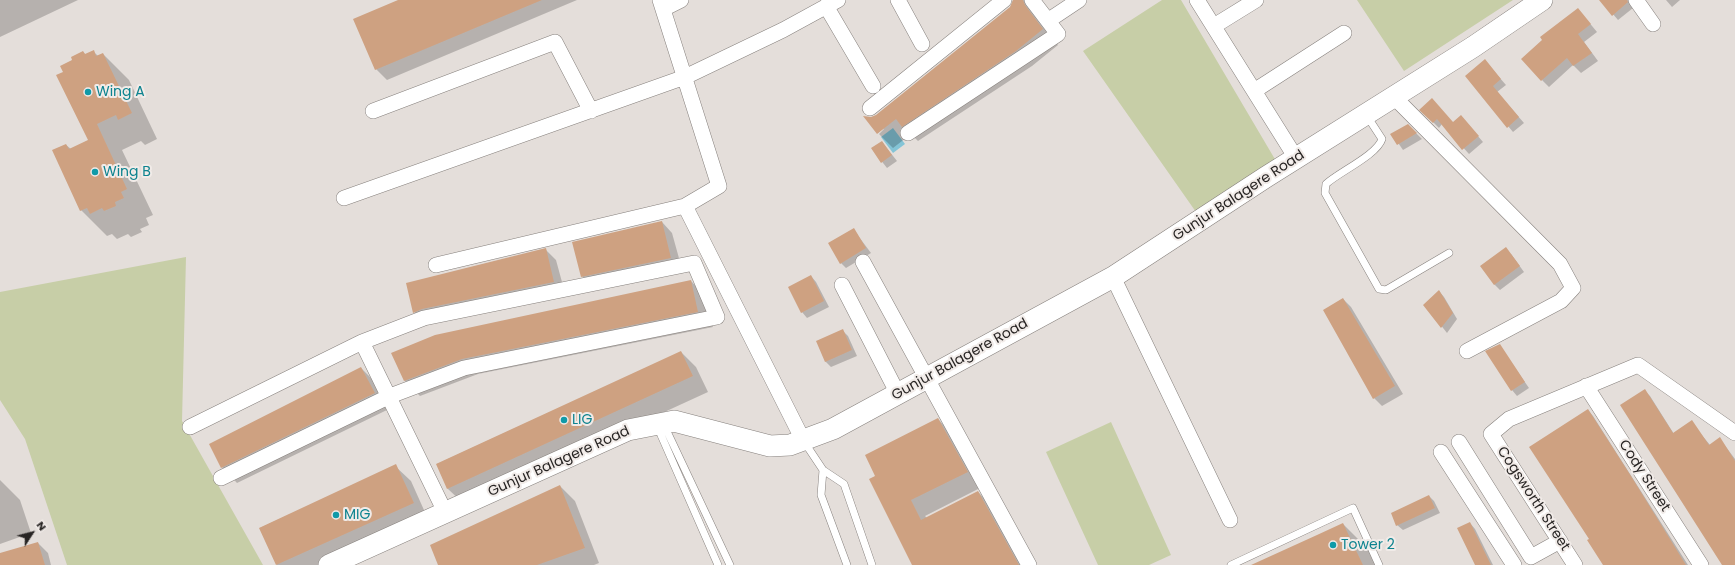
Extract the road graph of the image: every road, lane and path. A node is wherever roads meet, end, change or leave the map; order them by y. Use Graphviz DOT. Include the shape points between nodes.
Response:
graph roads {
  1 [pos="681,0"];
  2 [pos="898,0"];
  3 [pos="1004,0"];
  4 [pos="1032,0"];
  5 [pos="1079,0"];
  6 [pos="1197,0"];
  7 [pos="1256,0"];
  8 [pos="1542,0"];
  9 [pos="1636,0"];
  10 [pos="832,3"];
  11 [pos="662,4"];
  12 [pos="1049,20"];
  13 [pos="1653,24"];
  14 [pos="1214,26"];
  15 [pos="1344,33"];
  16 [pos="922,44"];
  17 [pos="685,77"];
  18 [pos="873,86"];
  19 [pos="1254,91"];
  20 [pos="1394,97"];
  21 [pos="870,108"];
  22 [pos="591,111"];
  23 [pos="373,112"];
  24 [pos="1366,114"];
  25 [pos="908,133"];
  26 [pos="1296,158"];
  27 [pos="344,198"];
  28 [pos="685,206"];
  29 [pos="1449,254"];
  30 [pos="863,262"];
  31 [pos="436,265"];
  32 [pos="1113,277"];
  33 [pos="842,285"];
  34 [pos="362,342"];
  35 [pos="1467,351"];
  36 [pos="926,379"];
  37 [pos="1586,386"];
  38 [pos="898,394"];
  39 [pos="390,396"];
  40 [pos="660,423"];
  41 [pos="190,427"];
  42 [pos="1735,433"];
  43 [pos="803,440"];
  44 [pos="1459,442"];
  45 [pos="1441,452"];
  46 [pos="823,470"];
  47 [pos="221,478"];
  48 [pos="445,512"];
  49 [pos="1230,520"];
  50 [pos="1560,541"];
  51 [pos="1525,561"];
  52 [pos="329,565"];
  53 [pos="718,565"];
  54 [pos="730,565"];
  55 [pos="847,565"];
  56 [pos="872,565"];
  57 [pos="1029,565"];
  58 [pos="1231,565"];
  59 [pos="1379,565"];
  60 [pos="1514,565"];
  61 [pos="1575,565"];
  62 [pos="1701,565"];
  1 -- 11 [label="street"];
  2 -- 16 [label="street"];
  3 -- 21 [label="street"];
  4 -- 12 [label="street"];
  5 -- 12 [label="street"];
  6 -- 14 [label="street"];
  7 -- 14 [label="street"];
  8 -- 20 [label="street, Gunjur Balagere Road"];
  9 -- 13 [label="street"];
  10 -- 17 [label="street" via="783,30"];
  10 -- 18 [label="street"];
  11 -- 17 [label="street"];
  12 -- 25 [label="street" via="1058,34"];
  14 -- 19 [label="street"];
  15 -- 19 [label="street"];
  17 -- 22 [label="street"];
  17 -- 28 [label="street" via="719,186"];
  19 -- 26 [label="street"];
  20 -- 24 [label="street, Gunjur Balagere Road"];
  20 -- 35 [label="street" via="1560,264 1573,288 1561,301"];
  22 -- 23 [label="street" via="555,42"];
  22 -- 27 [label="street"];
  24 -- 26 [label="street, Gunjur Balagere Road"];
  24 -- 29 [label="lane" via="1382,139 1380,144 1332,178 1326,184 1325,193 1379,289 1386,290"];
  26 -- 32 [label="street, Gunjur Balagere Road"];
  28 -- 31 [label="street"];
  28 -- 43 [label="street"];
  30 -- 36 [label="street"];
  32 -- 36 [label="street, Gunjur Balagere Road"];
  32 -- 49 [label="street"];
  33 -- 38 [label="street"];
  34 -- 39 [label="street"];
  34 -- 39 [label="street" via="424,318 694,263 717,317 464,368"];
  34 -- 41 [label="street"];
  36 -- 38 [label="street, Gunjur Balagere Road"];
  36 -- 57 [label="street"];
  37 -- 42 [label="street" via="1638,364"];
  37 -- 50 [label="street, Cogsworth Street" via="1509,419 1491,434"];
  37 -- 62 [label="street, Cody Street"];
  38 -- 43 [label="street, Gunjur Balagere Road" via="833,429"];
  39 -- 47 [label="street"];
  39 -- 48 [label="street"];
  40 -- 43 [label="street, Gunjur Balagere Road" via="674,421 770,446 790,445"];
  40 -- 48 [label="street, Gunjur Balagere Road" via="628,430"];
  40 -- 53 [label="lane"];
  40 -- 54 [label="lane"];
  43 -- 46 [label="lane"];
  44 -- 51 [label="street"];
  45 -- 60 [label="street"];
  46 -- 55 [label="lane" via="821,495"];
  46 -- 56 [label="lane" via="844,484"];
  48 -- 52 [label="street, Gunjur Balagere Road"];
  50 -- 51 [label="street"];
  50 -- 61 [label="street, Cogsworth Street"];
  58 -- 59 [label="lane" via="1353,508"];
}
